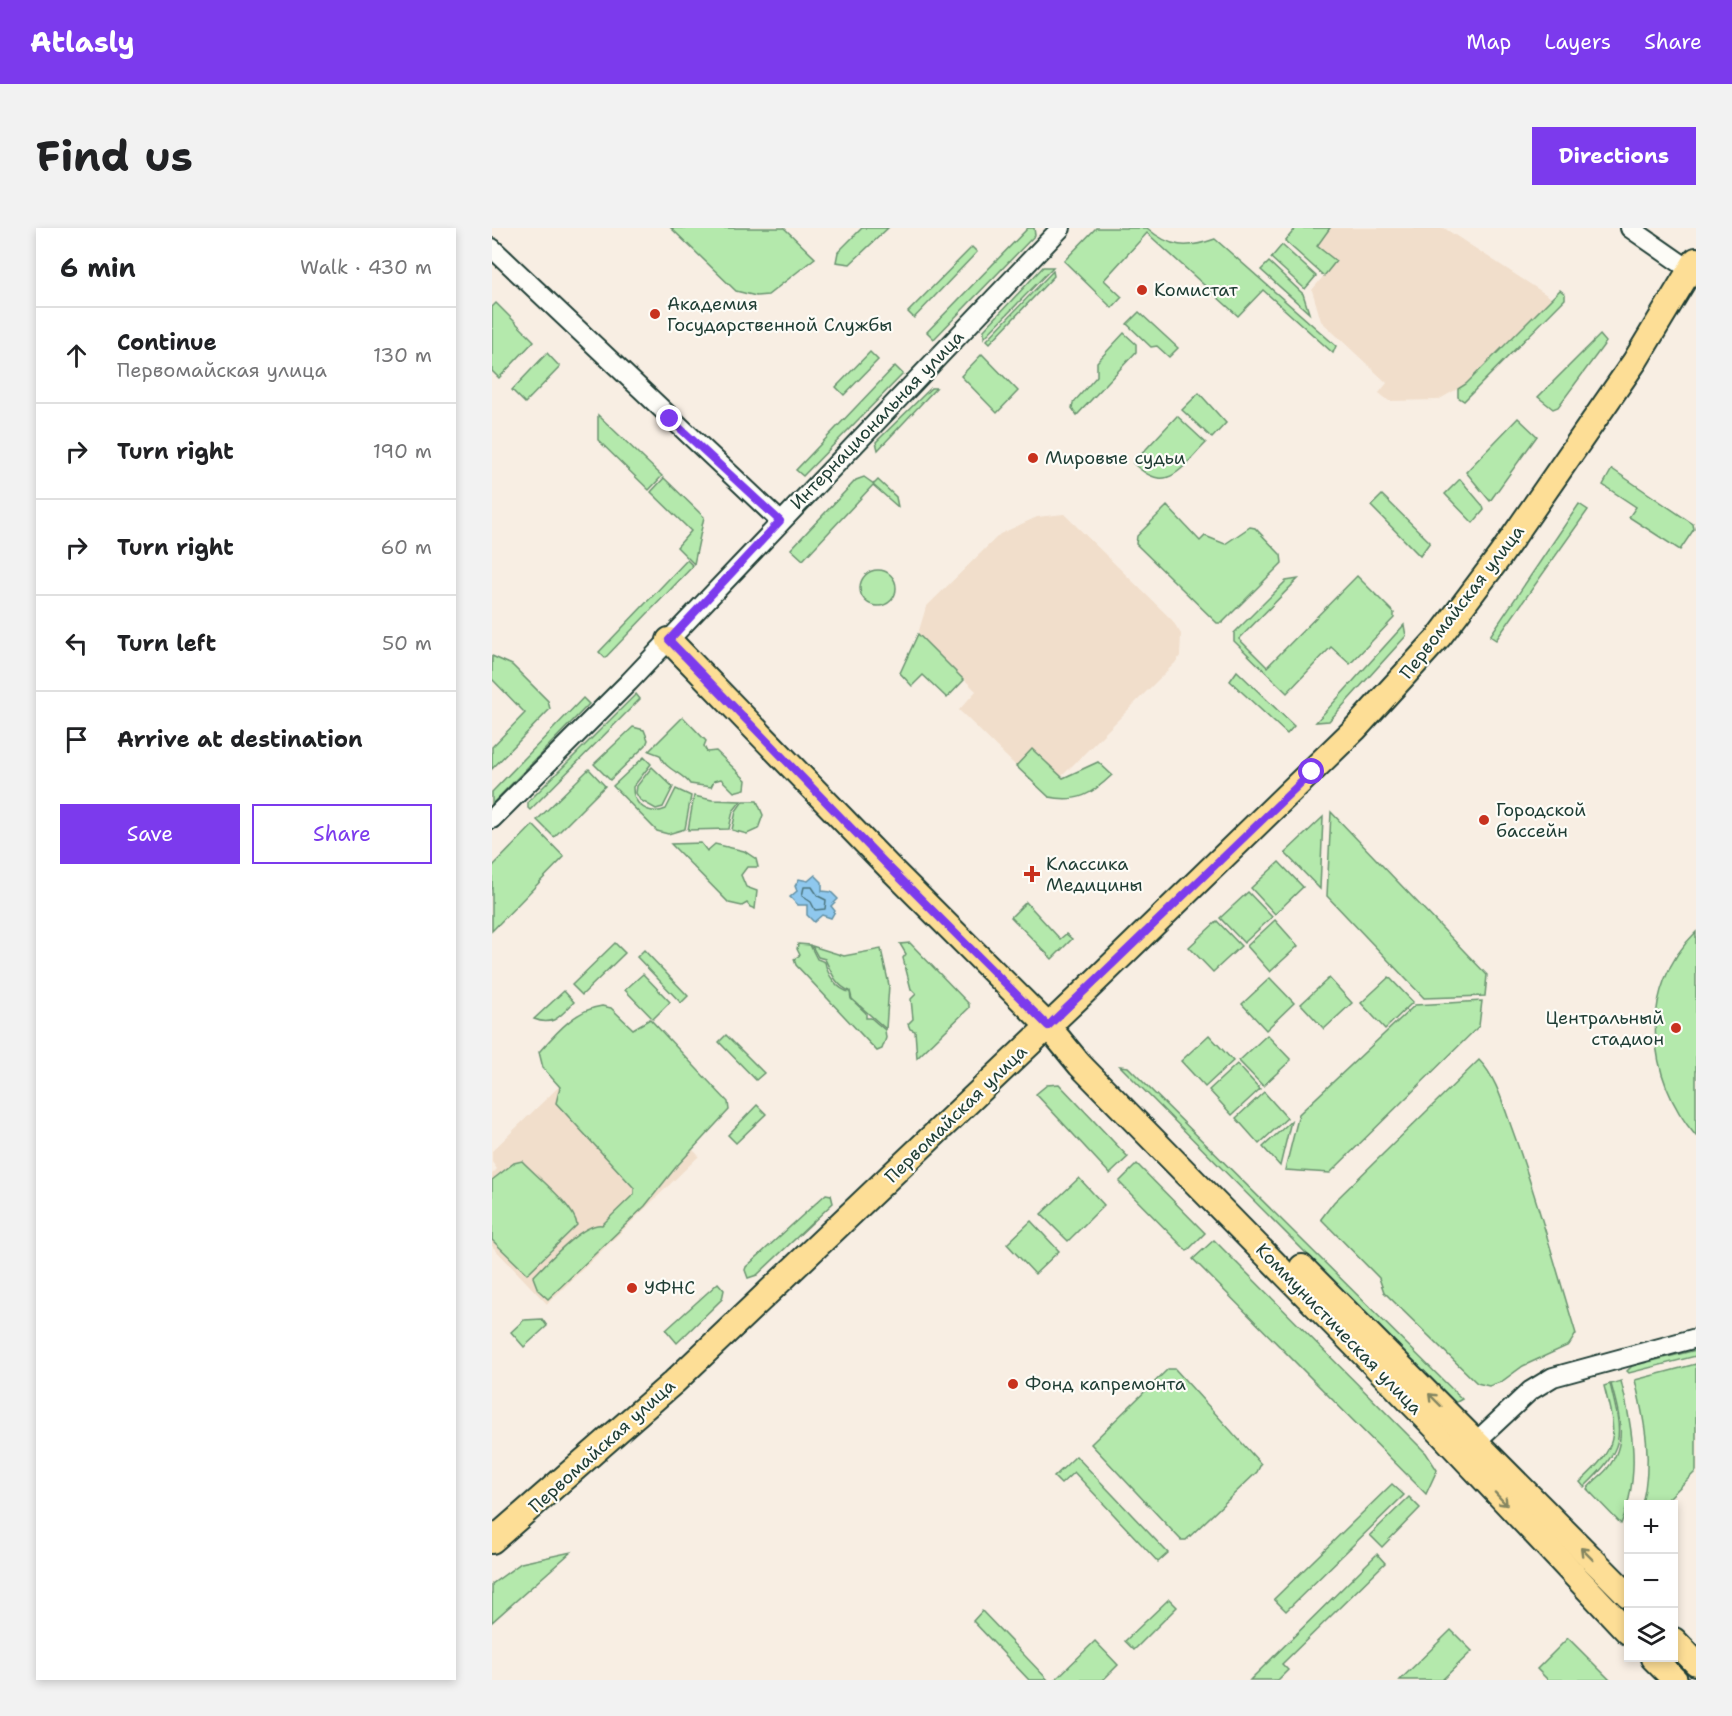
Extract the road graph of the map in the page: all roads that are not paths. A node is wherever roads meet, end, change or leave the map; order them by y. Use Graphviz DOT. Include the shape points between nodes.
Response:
graph roads {
  1 [pos="1061,228"];
  2 [pos="1630,228"];
  3 [pos="492,248"];
  4 [pos="1694,268"];
  5 [pos="780,521"];
  6 [pos="669,640"];
  7 [pos="492,819"];
  8 [pos="1048,1026"];
  9 [pos="1696,1338"];
  10 [pos="1469,1449"];
  11 [pos="492,1541"];
  12 [pos="1624,1590"];
  13 [pos="1624,1626"];
  14 [pos="1678,1644"];
  15 [pos="1657,1662"];
  16 [pos="1696,1663"];
  17 [pos="1676,1680"];
  1 -- 5 [label="street, Интернациональная улица"];
  2 -- 4 [label="street"];
  3 -- 5 [label="street"];
  4 -- 8 [label="main road, Первомайская улица" via="1551,484 1439,637 1349,736"];
  5 -- 6 [label="street, Интернациональная улица"];
  6 -- 7 [label="street, Интернациональная улица"];
  6 -- 8 [label="main road, Коммунистическая улица"];
  8 -- 10 [label="main road, Коммунистическая улица" via="1080,1065"];
  8 -- 11 [label="main road, Первомайская улица" via="674,1382"];
  9 -- 10 [label="street" via="1553,1377 1530,1391"];
  12 -- 10 [label="main road, Коммунистическая улица, one-way"];
  10 -- 13 [label="main road, Коммунистическая улица, one-way"];
  14 -- 16 [label="main road"];
  15 -- 17 [label="main road"];
}
